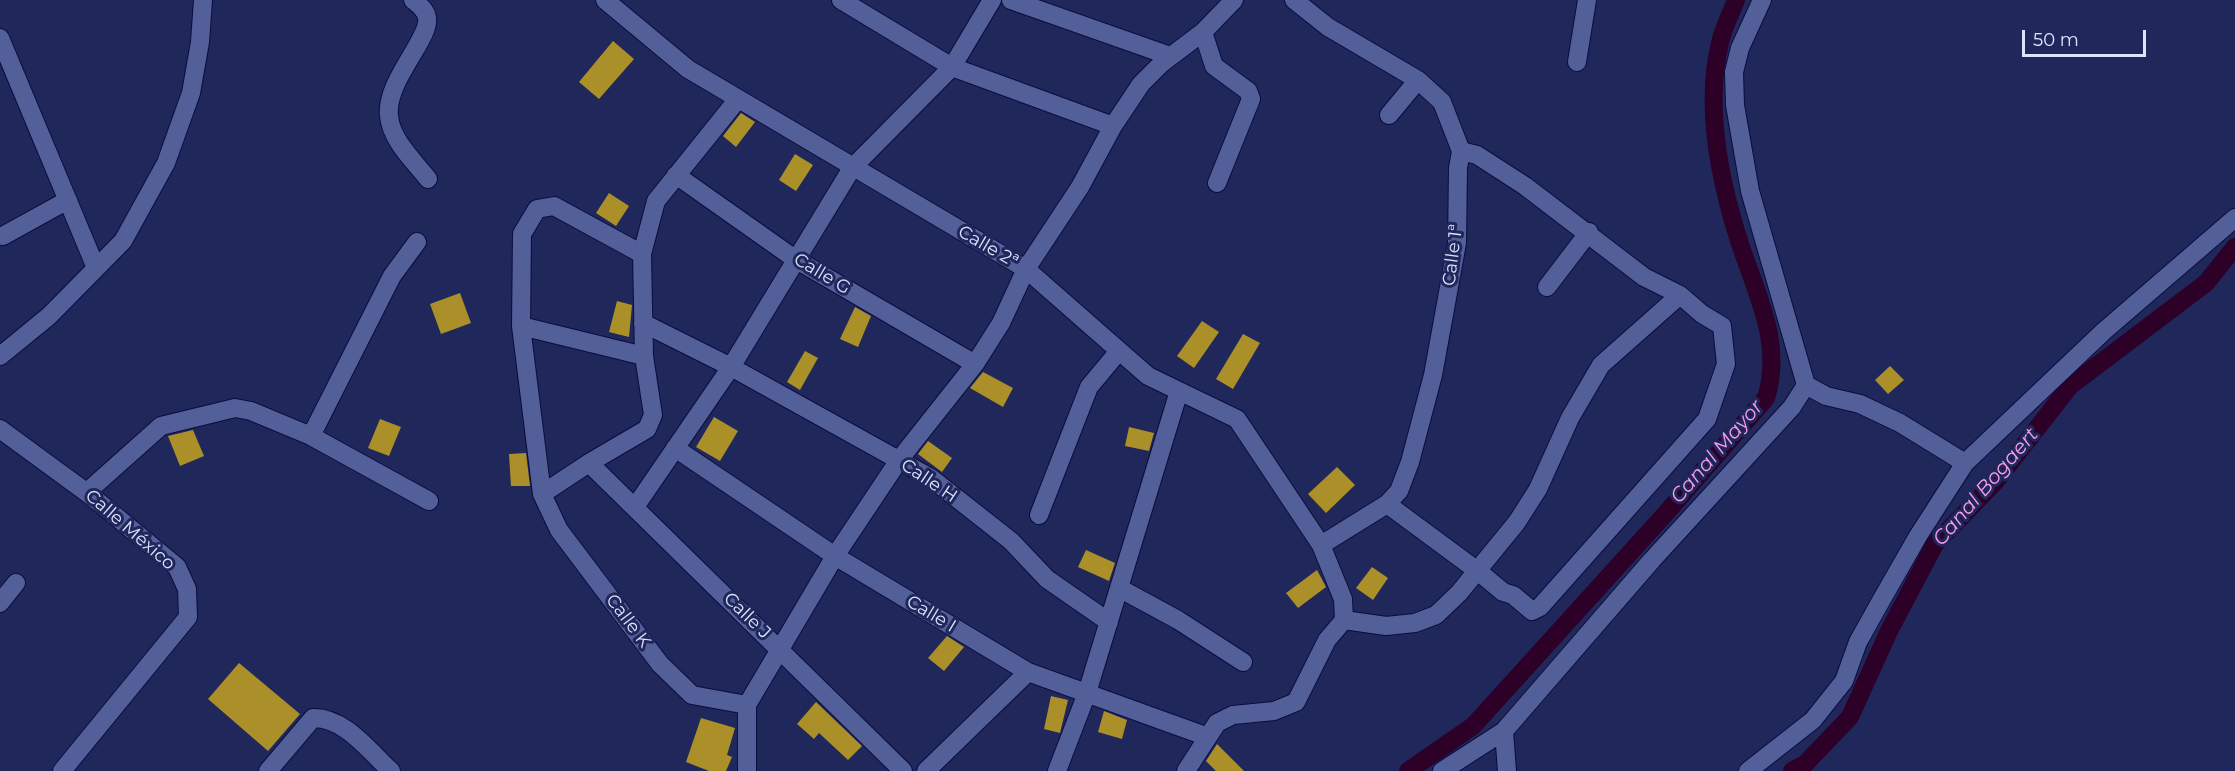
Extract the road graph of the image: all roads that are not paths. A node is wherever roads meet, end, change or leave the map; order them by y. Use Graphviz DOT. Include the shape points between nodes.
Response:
graph roads {
  1 [pos="203,0"];
  2 [pos="413,0"];
  3 [pos="605,0"];
  4 [pos="841,0"];
  5 [pos="992,0"];
  6 [pos="1011,0"];
  7 [pos="1233,0"];
  8 [pos="1294,0"];
  9 [pos="1587,0"];
  10 [pos="1762,0"];
  11 [pos="1203,32"];
  12 [pos="0,38"];
  13 [pos="1170,56"];
  14 [pos="1577,62"];
  15 [pos="952,67"];
  16 [pos="1418,80"];
  17 [pos="738,99"];
  18 [pos="1389,116"];
  19 [pos="1113,126"];
  20 [pos="1461,150"];
  21 [pos="852,168"];
  22 [pos="676,176"];
  23 [pos="428,179"];
  24 [pos="1217,183"];
  25 [pos="68,200"];
  26 [pos="2235,218"];
  27 [pos="1588,232"];
  28 [pos="3,236"];
  29 [pos="417,242"];
  30 [pos="642,254"];
  31 [pos="795,259"];
  32 [pos="96,268"];
  33 [pos="1026,269"];
  34 [pos="1547,286"];
  35 [pos="1680,295"];
  36 [pos="643,323"];
  37 [pos="521,326"];
  38 [pos="1119,351"];
  39 [pos="0,356"];
  40 [pos="644,356"];
  41 [pos="975,364"];
  42 [pos="731,367"];
  43 [pos="1806,385"];
  44 [pos="1179,391"];
  45 [pos="0,429"];
  46 [pos="311,436"];
  47 [pos="675,448"];
  48 [pos="899,460"];
  49 [pos="589,463"];
  50 [pos="1965,463"];
  51 [pos="87,492"];
  52 [pos="542,494"];
  53 [pos="429,501"];
  54 [pos="1387,504"];
  55 [pos="635,507"];
  56 [pos="1039,515"];
  57 [pos="1321,545"];
  58 [pos="835,556"];
  59 [pos="1479,572"];
  60 [pos="16,583"];
  61 [pos="1119,588"];
  62 [pos="0,603"];
  63 [pos="1344,620"];
  64 [pos="1109,622"];
  65 [pos="780,649"];
  66 [pos="1243,662"];
  67 [pos="1028,672"];
  68 [pos="1088,693"];
  69 [pos="747,705"];
  70 [pos="1504,731"];
  71 [pos="1208,737"];
  72 [pos="62,771"];
  73 [pos="268,771"];
  74 [pos="391,771"];
  75 [pos="747,771"];
  76 [pos="903,771"];
  77 [pos="927,771"];
  78 [pos="1057,771"];
  79 [pos="1186,771"];
  80 [pos="1442,771"];
  81 [pos="1507,771"];
  82 [pos="1748,771"];
  1 -- 32 [label="street" via="191,93 166,163 123,240"];
  2 -- 23 [label="street" via="423,9 427,29 397,77 388,115 393,134"];
  3 -- 17 [label="street, Calle 2ª" via="688,69"];
  4 -- 15 [label="street"];
  5 -- 15 [label="street"];
  6 -- 13 [label="street"];
  7 -- 11 [label="street"];
  8 -- 16 [label="street, Calle 1ª" via="1328,27"];
  9 -- 14 [label="street"];
  10 -- 43 [label="street" via="1740,48 1734,72 1735,105 1750,191"];
  11 -- 13 [label="street"];
  11 -- 24 [label="street" via="1214,66 1248,91 1251,99"];
  12 -- 25 [label="street"];
  13 -- 19 [label="street" via="1141,84"];
  15 -- 19 [label="street"];
  15 -- 21 [label="street"];
  16 -- 18 [label="street"];
  16 -- 20 [label="street, Calle 1ª" via="1442,102"];
  17 -- 21 [label="street, Calle 2ª"];
  17 -- 22 [label="street"];
  19 -- 33 [label="street" via="1080,187"];
  20 -- 27 [label="street" via="1495,166"];
  20 -- 54 [label="street, Calle 1ª" via="1457,243 1433,375 1410,462 1399,491"];
  21 -- 31 [label="street"];
  21 -- 33 [label="street, Calle 2ª"];
  22 -- 30 [label="street" via="656,201"];
  22 -- 31 [label="street, Calle G"];
  25 -- 28 [label="street"];
  25 -- 32 [label="street"];
  26 -- 50 [label="street" via="2104,331"];
  27 -- 34 [label="street"];
  27 -- 35 [label="street" via="1644,277"];
  29 -- 46 [label="street" via="392,276"];
  30 -- 36 [label="street"];
  30 -- 37 [label="street, Calle K" via="554,206 537,209 522,234"];
  31 -- 41 [label="street, Calle G"];
  31 -- 42 [label="street"];
  32 -- 39 [label="street" via="49,316"];
  33 -- 38 [label="street, Calle 2ª"];
  33 -- 41 [label="street" via="1001,323"];
  35 -- 59 [label="street" via="1601,365 1570,418 1538,489"];
  35 -- 59 [label="street" via="1722,326 1725,334 1726,364 1707,419 1540,608 1532,611"];
  36 -- 40 [label="street"];
  36 -- 42 [label="street, Calle H"];
  37 -- 40 [label="street"];
  37 -- 52 [label="street, Calle K"];
  38 -- 44 [label="street, Calle 2ª" via="1148,376"];
  38 -- 56 [label="street" via="1089,387"];
  40 -- 49 [label="street" via="652,410 650,425"];
  41 -- 48 [label="street"];
  42 -- 47 [label="street"];
  42 -- 48 [label="street, Calle H"];
  43 -- 50 [label="street" via="1899,423"];
  43 -- 70 [label="street" via="1791,407"];
  44 -- 57 [label="street, Calle 2ª" via="1237,419"];
  44 -- 61 [label="street"];
  45 -- 51 [label="street, Calle México"];
  46 -- 51 [label="street" via="251,411 220,410 161,426"];
  46 -- 53 [label="street"];
  47 -- 55 [label="street"];
  47 -- 58 [label="street, Calle I"];
  48 -- 58 [label="street"];
  48 -- 64 [label="street, Calle H" via="931,478 1011,541 1047,579"];
  49 -- 52 [label="street"];
  49 -- 55 [label="street, Calle J"];
  50 -- 82 [label="street" via="1858,642 1844,681 1813,720"];
  51 -- 72 [label="street, Calle México" via="177,567 187,589 188,617"];
  52 -- 69 [label="street, Calle K" via="559,530 660,664 692,695"];
  54 -- 57 [label="street, Calle 1ª"];
  54 -- 59 [label="street"];
  55 -- 65 [label="street, Calle J"];
  57 -- 63 [label="street, Calle 2ª" via="1342,598"];
  58 -- 65 [label="street"];
  58 -- 67 [label="street, Calle I"];
  59 -- 63 [label="street" via="1436,615 1415,623 1386,627"];
  60 -- 62 [label="street"];
  61 -- 64 [label="street"];
  61 -- 66 [label="street"];
  63 -- 71 [label="street" via="1327,640 1296,702 1274,711 1233,715 1217,723"];
  64 -- 68 [label="street"];
  65 -- 69 [label="street"];
  65 -- 76 [label="street, Calle J"];
  67 -- 68 [label="street, Calle I"];
  67 -- 77 [label="street"];
  68 -- 71 [label="street, Calle I"];
  68 -- 78 [label="street"];
  69 -- 75 [label="street"];
  70 -- 80 [label="street"];
  70 -- 81 [label="street"];
  71 -- 79 [label="street"];
  73 -- 74 [label="street" via="313,718 324,717 340,724"];
}
